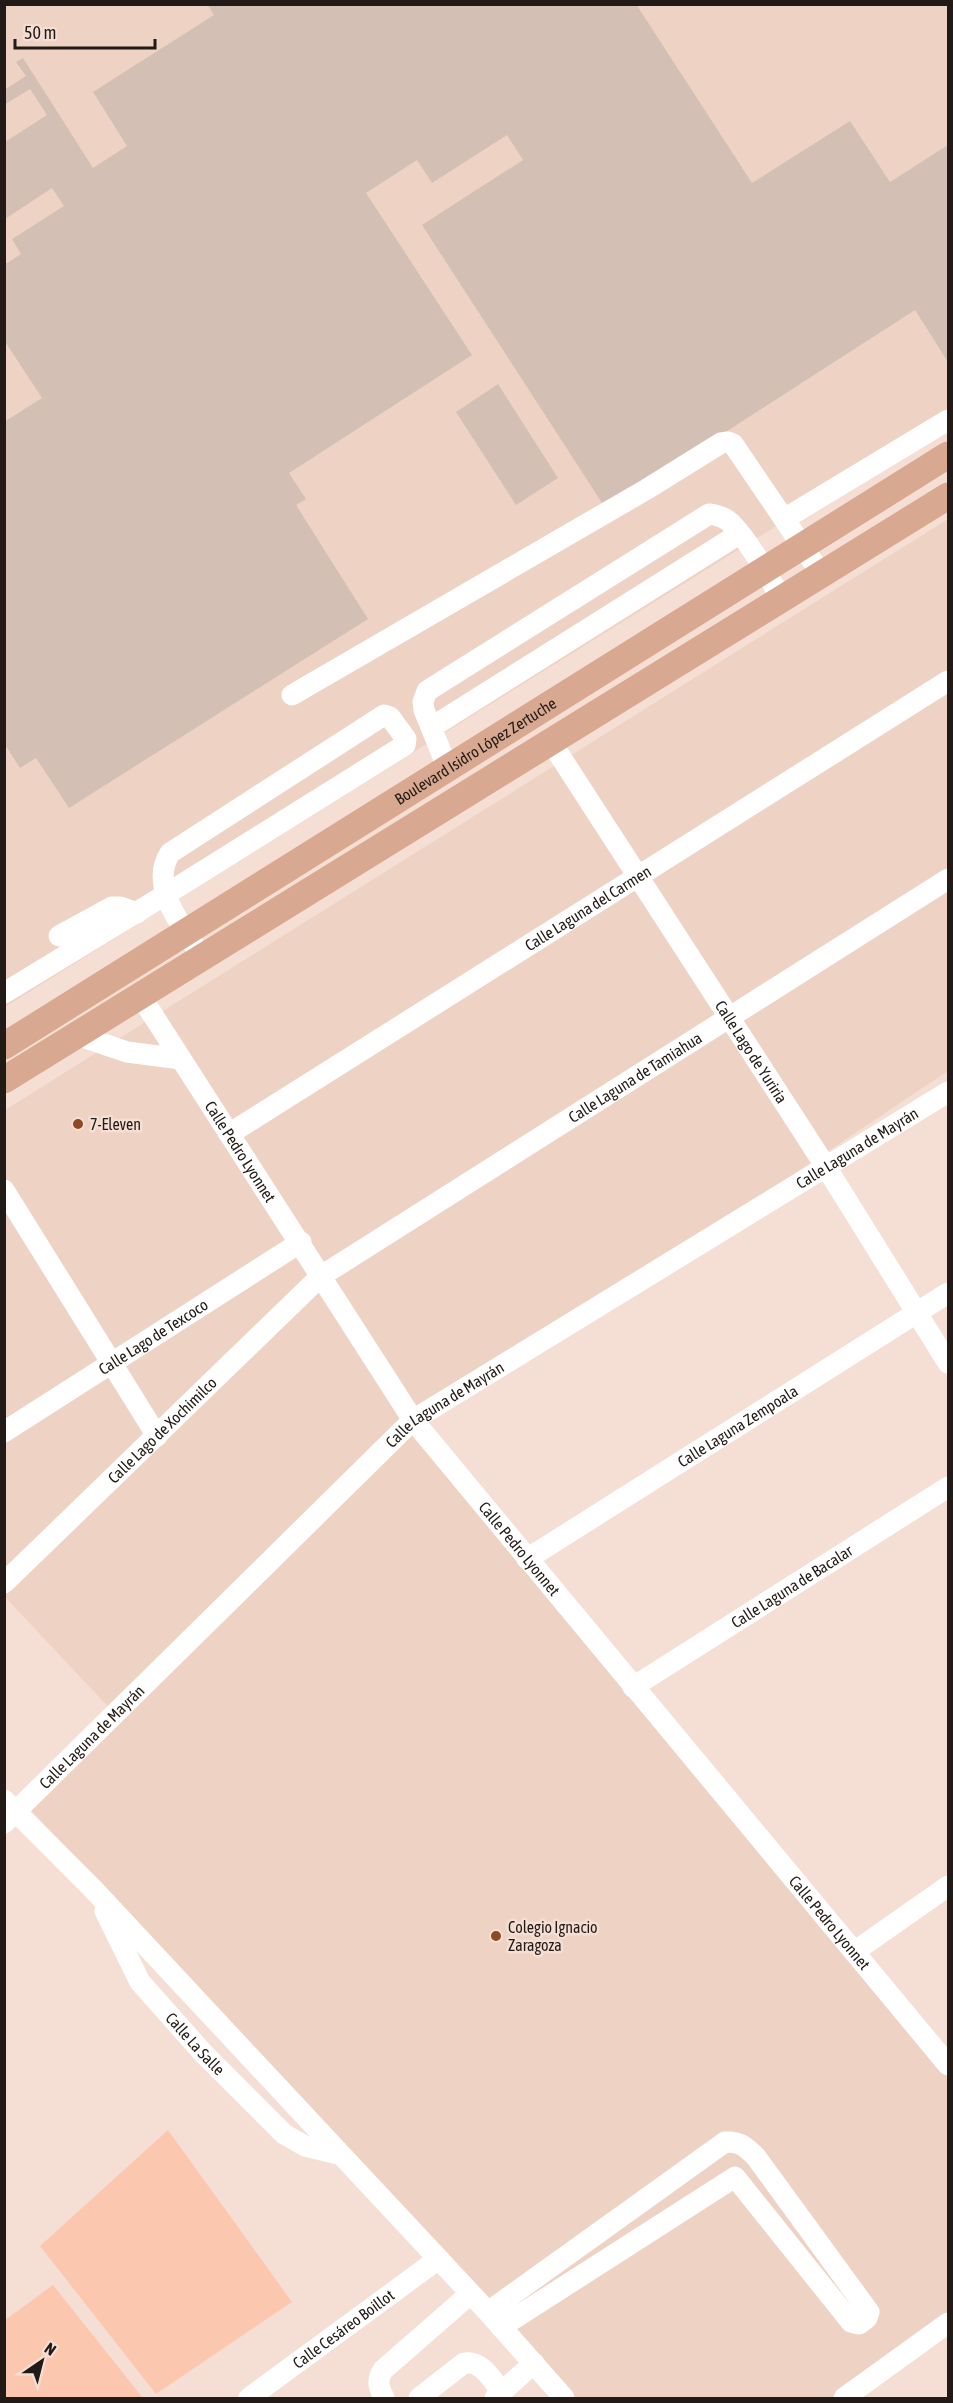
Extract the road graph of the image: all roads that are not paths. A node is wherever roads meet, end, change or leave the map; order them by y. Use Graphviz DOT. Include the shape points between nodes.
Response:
graph roads {
  1 [pos="948,420"];
  2 [pos="945,464"];
  3 [pos="948,496"];
  4 [pos="784,519"];
  5 [pos="739,534"];
  6 [pos="803,547"];
  7 [pos="765,571"];
  8 [pos="822,575"];
  9 [pos="782,600"];
  10 [pos="948,681"];
  11 [pos="292,695"];
  12 [pos="432,727"];
  13 [pos="551,742"];
  14 [pos="448,769"];
  15 [pos="639,878"];
  16 [pos="948,879"];
  17 [pos="165,895"];
  18 [pos="242,899"];
  19 [pos="137,913"];
  20 [pos="257,922"];
  21 [pos="187,933"];
  22 [pos="59,936"];
  23 [pos="202,957"];
  24 [pos="4,993"];
  25 [pos="140,995"];
  26 [pos="729,1019"];
  27 [pos="77,1035"];
  28 [pos="4,1046"];
  29 [pos="180,1059"];
  30 [pos="4,1080"];
  31 [pos="948,1092"];
  32 [pos="229,1134"];
  33 [pos="826,1167"];
  34 [pos="4,1190"];
  35 [pos="301,1242"];
  36 [pos="321,1276"];
  37 [pos="948,1293"];
  38 [pos="916,1314"];
  39 [pos="111,1362"];
  40 [pos="948,1363"];
  41 [pos="413,1420"];
  42 [pos="4,1432"];
  43 [pos="157,1436"];
  44 [pos="948,1487"];
  45 [pos="527,1559"];
  46 [pos="4,1583"];
  47 [pos="633,1687"];
  48 [pos="9,1812"];
  49 [pos="948,1886"];
  50 [pos="94,1890"];
  51 [pos="854,1952"];
  52 [pos="948,2065"];
  53 [pos="741,2144"];
  54 [pos="338,2154"];
  55 [pos="735,2177"];
  56 [pos="437,2260"];
  57 [pos="470,2294"];
  58 [pos="494,2319"];
  59 [pos="948,2323"];
  60 [pos="534,2363"];
  61 [pos="499,2395"];
  62 [pos="249,2398"];
  63 [pos="384,2398"];
  64 [pos="420,2398"];
  65 [pos="564,2398"];
  66 [pos="844,2398"];
  1 -- 4 [label="street"];
  2 -- 6 [label="main road, Boulevard Isidro López Zertuche"];
  3 -- 8 [label="main road, Boulevard Isidro López Zertuche"];
  4 -- 6 [label="street"];
  4 -- 11 [label="street" via="734,444 721,443"];
  5 -- 7 [label="street"];
  5 -- 12 [label="street"];
  5 -- 12 [label="street" via="724,518 709,514 427,691 423,702"];
  6 -- 7 [label="main road, Boulevard Isidro López Zertuche"];
  6 -- 8 [label="street"];
  7 -- 9 [label="street"];
  7 -- 14 [label="main road, Boulevard Isidro López Zertuche"];
  8 -- 9 [label="main road, Boulevard Isidro López Zertuche"];
  9 -- 13 [label="main road, Boulevard Isidro López Zertuche"];
  10 -- 15 [label="street, Calle Laguna del Carmen"];
  12 -- 14 [label="street"];
  13 -- 15 [label="street, Calle Lago de Yuriria"];
  13 -- 20 [label="main road, Boulevard Isidro López Zertuche"];
  14 -- 18 [label="main road, Boulevard Isidro López Zertuche"];
  15 -- 26 [label="street, Calle Lago de Yuriria"];
  15 -- 32 [label="street, Calle Laguna del Carmen"];
  16 -- 26 [label="street, Calle Laguna de Tamiahua"];
  17 -- 17 [label="street" via="162,868 170,853 384,715 390,717 406,739 405,745"];
  17 -- 19 [label="street"];
  17 -- 21 [label="street"];
  18 -- 20 [label="main road"];
  18 -- 21 [label="main road, Boulevard Isidro López Zertuche"];
  19 -- 22 [label="street" via="112,908"];
  19 -- 24 [label="street"];
  20 -- 23 [label="main road, Boulevard Isidro López Zertuche"];
  21 -- 23 [label="street"];
  21 -- 28 [label="main road, Boulevard Isidro López Zertuche"];
  23 -- 25 [label="main road, Boulevard Isidro López Zertuche"];
  25 -- 27 [label="main road, Boulevard Isidro López Zertuche"];
  25 -- 29 [label="street, Calle Pedro Lyonnet"];
  26 -- 33 [label="street, Calle Lago de Yuriria"];
  26 -- 36 [label="street, Calle Laguna de Tamiahua"];
  27 -- 29 [label="street" via="127,1052"];
  27 -- 30 [label="main road, Boulevard Isidro López Zertuche"];
  29 -- 32 [label="street, Calle Pedro Lyonnet"];
  31 -- 33 [label="street, Calle Laguna de Mayrán"];
  32 -- 35 [label="street, Calle Pedro Lyonnet"];
  33 -- 38 [label="street, Calle Lago de Yuriria"];
  33 -- 41 [label="street, Calle Laguna de Mayrán"];
  34 -- 39 [label="street"];
  35 -- 36 [label="street, Calle Pedro Lyonnet"];
  35 -- 39 [label="street, Calle Lago de Texcoco"];
  36 -- 41 [label="street, Calle Pedro Lyonnet"];
  36 -- 43 [label="street, Calle Lago de Xochimilco"];
  37 -- 38 [label="street, Calle Laguna Zempoala"];
  38 -- 40 [label="street, Calle Lago de Yuriria"];
  38 -- 45 [label="street, Calle Laguna Zempoala"];
  39 -- 42 [label="street, Calle Lago de Texcoco"];
  39 -- 43 [label="street"];
  41 -- 45 [label="street, Calle Pedro Lyonnet"];
  41 -- 48 [label="street, Calle Laguna de Mayrán"];
  43 -- 46 [label="street, Calle Lago de Xochimilco"];
  44 -- 47 [label="street, Calle Laguna de Bacalar"];
  45 -- 47 [label="street, Calle Pedro Lyonnet"];
  47 -- 51 [label="street, Calle Pedro Lyonnet"];
  48 -- 50 [label="street, Calle La Salle"];
  49 -- 51 [label="street"];
  50 -- 54 [label="street, Calle La Salle"];
  50 -- 54 [label="street, Calle La Salle" via="140,1982 204,2054 284,2134 305,2146"];
  51 -- 52 [label="street, Calle Pedro Lyonnet"];
  53 -- 55 [label="street"];
  53 -- 55 [label="street" via="756,2157 784,2195 868,2312 867,2318 859,2324 851,2322"];
  53 -- 58 [label="street" via="725,2142"];
  54 -- 56 [label="street, Calle La Salle"];
  55 -- 58 [label="street"];
  56 -- 57 [label="street, Calle La Salle"];
  56 -- 62 [label="street, Calle Cesáreo Boillot"];
  57 -- 58 [label="street, Calle La Salle"];
  57 -- 63 [label="street" via="383,2370 378,2386"];
  58 -- 60 [label="street, Calle La Salle"];
  59 -- 66 [label="street"];
  60 -- 61 [label="street"];
  60 -- 65 [label="street, Calle La Salle"];
  61 -- 64 [label="street" via="479,2365 472,2362 464,2363"];
}
